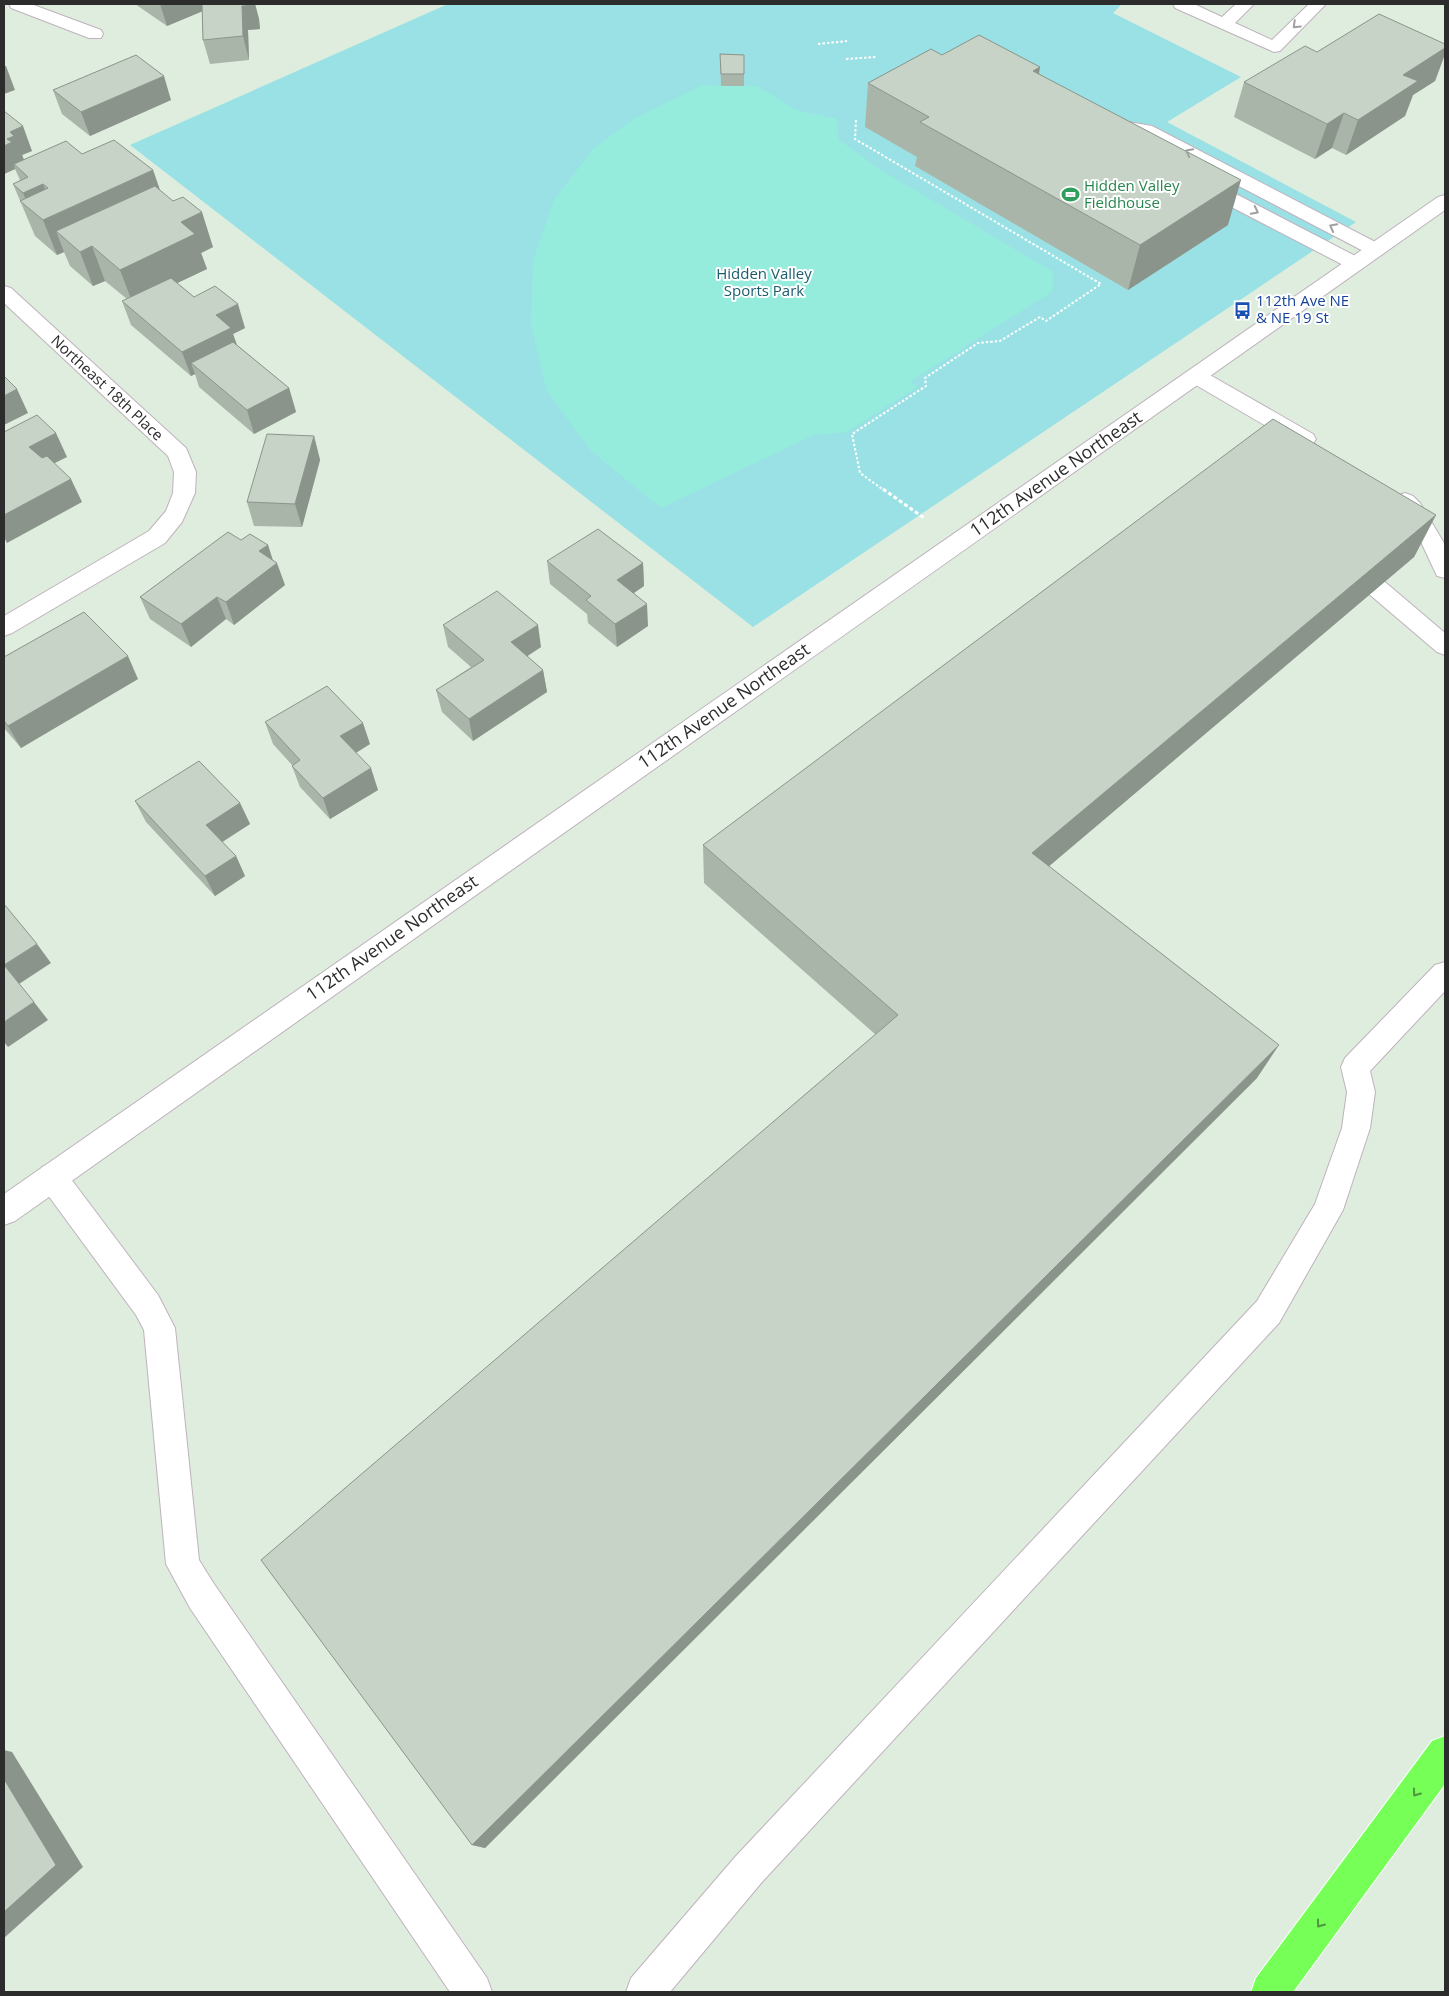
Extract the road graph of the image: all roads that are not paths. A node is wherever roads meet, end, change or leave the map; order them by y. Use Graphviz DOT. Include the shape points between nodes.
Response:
graph roads {
  1 [pos="17,4"];
  2 [pos="1181,4"];
  3 [pos="1246,4"];
  4 [pos="1318,4"];
  5 [pos="1224,24"];
  6 [pos="95,34"];
  7 [pos="1125,144"];
  8 [pos="1187,176"];
  9 [pos="1445,202"];
  10 [pos="1376,250"];
  11 [pos="1356,264"];
  12 [pos="4,292"];
  13 [pos="1196,376"];
  14 [pos="1324,450"];
  15 [pos="1392,490"];
  16 [pos="1445,570"];
  17 [pos="1377,588"];
  18 [pos="4,627"];
  19 [pos="1445,646"];
  20 [pos="1445,973"];
  21 [pos="52,1177"];
  22 [pos="4,1212"];
  23 [pos="1445,1754"];
  24 [pos="473,1992"];
  25 [pos="645,1992"];
  26 [pos="1270,1992"];
  1 -- 6 [label="main road"];
  2 -- 5 [label="main road"];
  3 -- 5 [label="main road"];
  4 -- 5 [label="main road, one-way" via="1274,47"];
  10 -- 7 [label="main road, one-way" via="1146,130 1111,124"];
  8 -- 11 [label="main road, one-way"];
  9 -- 10 [label="main road, 112th Avenue Northeast"];
  10 -- 11 [label="main road, 112th Avenue Northeast"];
  11 -- 13 [label="main road, 112th Avenue Northeast"];
  12 -- 18 [label="main road, Northeast 18th Place" via="178,453 186,474 184,497 174,519 157,537"];
  13 -- 14 [label="main road"];
  13 -- 21 [label="main road, 112th Avenue Northeast"];
  15 -- 16 [label="main road" via="1416,512"];
  17 -- 19 [label="main road"];
  20 -- 25 [label="main road" via="1355,1067 1361,1092 1356,1128 1328,1210 1268,1312 749,1869"];
  21 -- 22 [label="main road, 112th Avenue Northeast"];
  21 -- 24 [label="main road" via="147,1305 159,1328 183,1564"];
  23 -- 26 [label="highway, one-way"];
}
